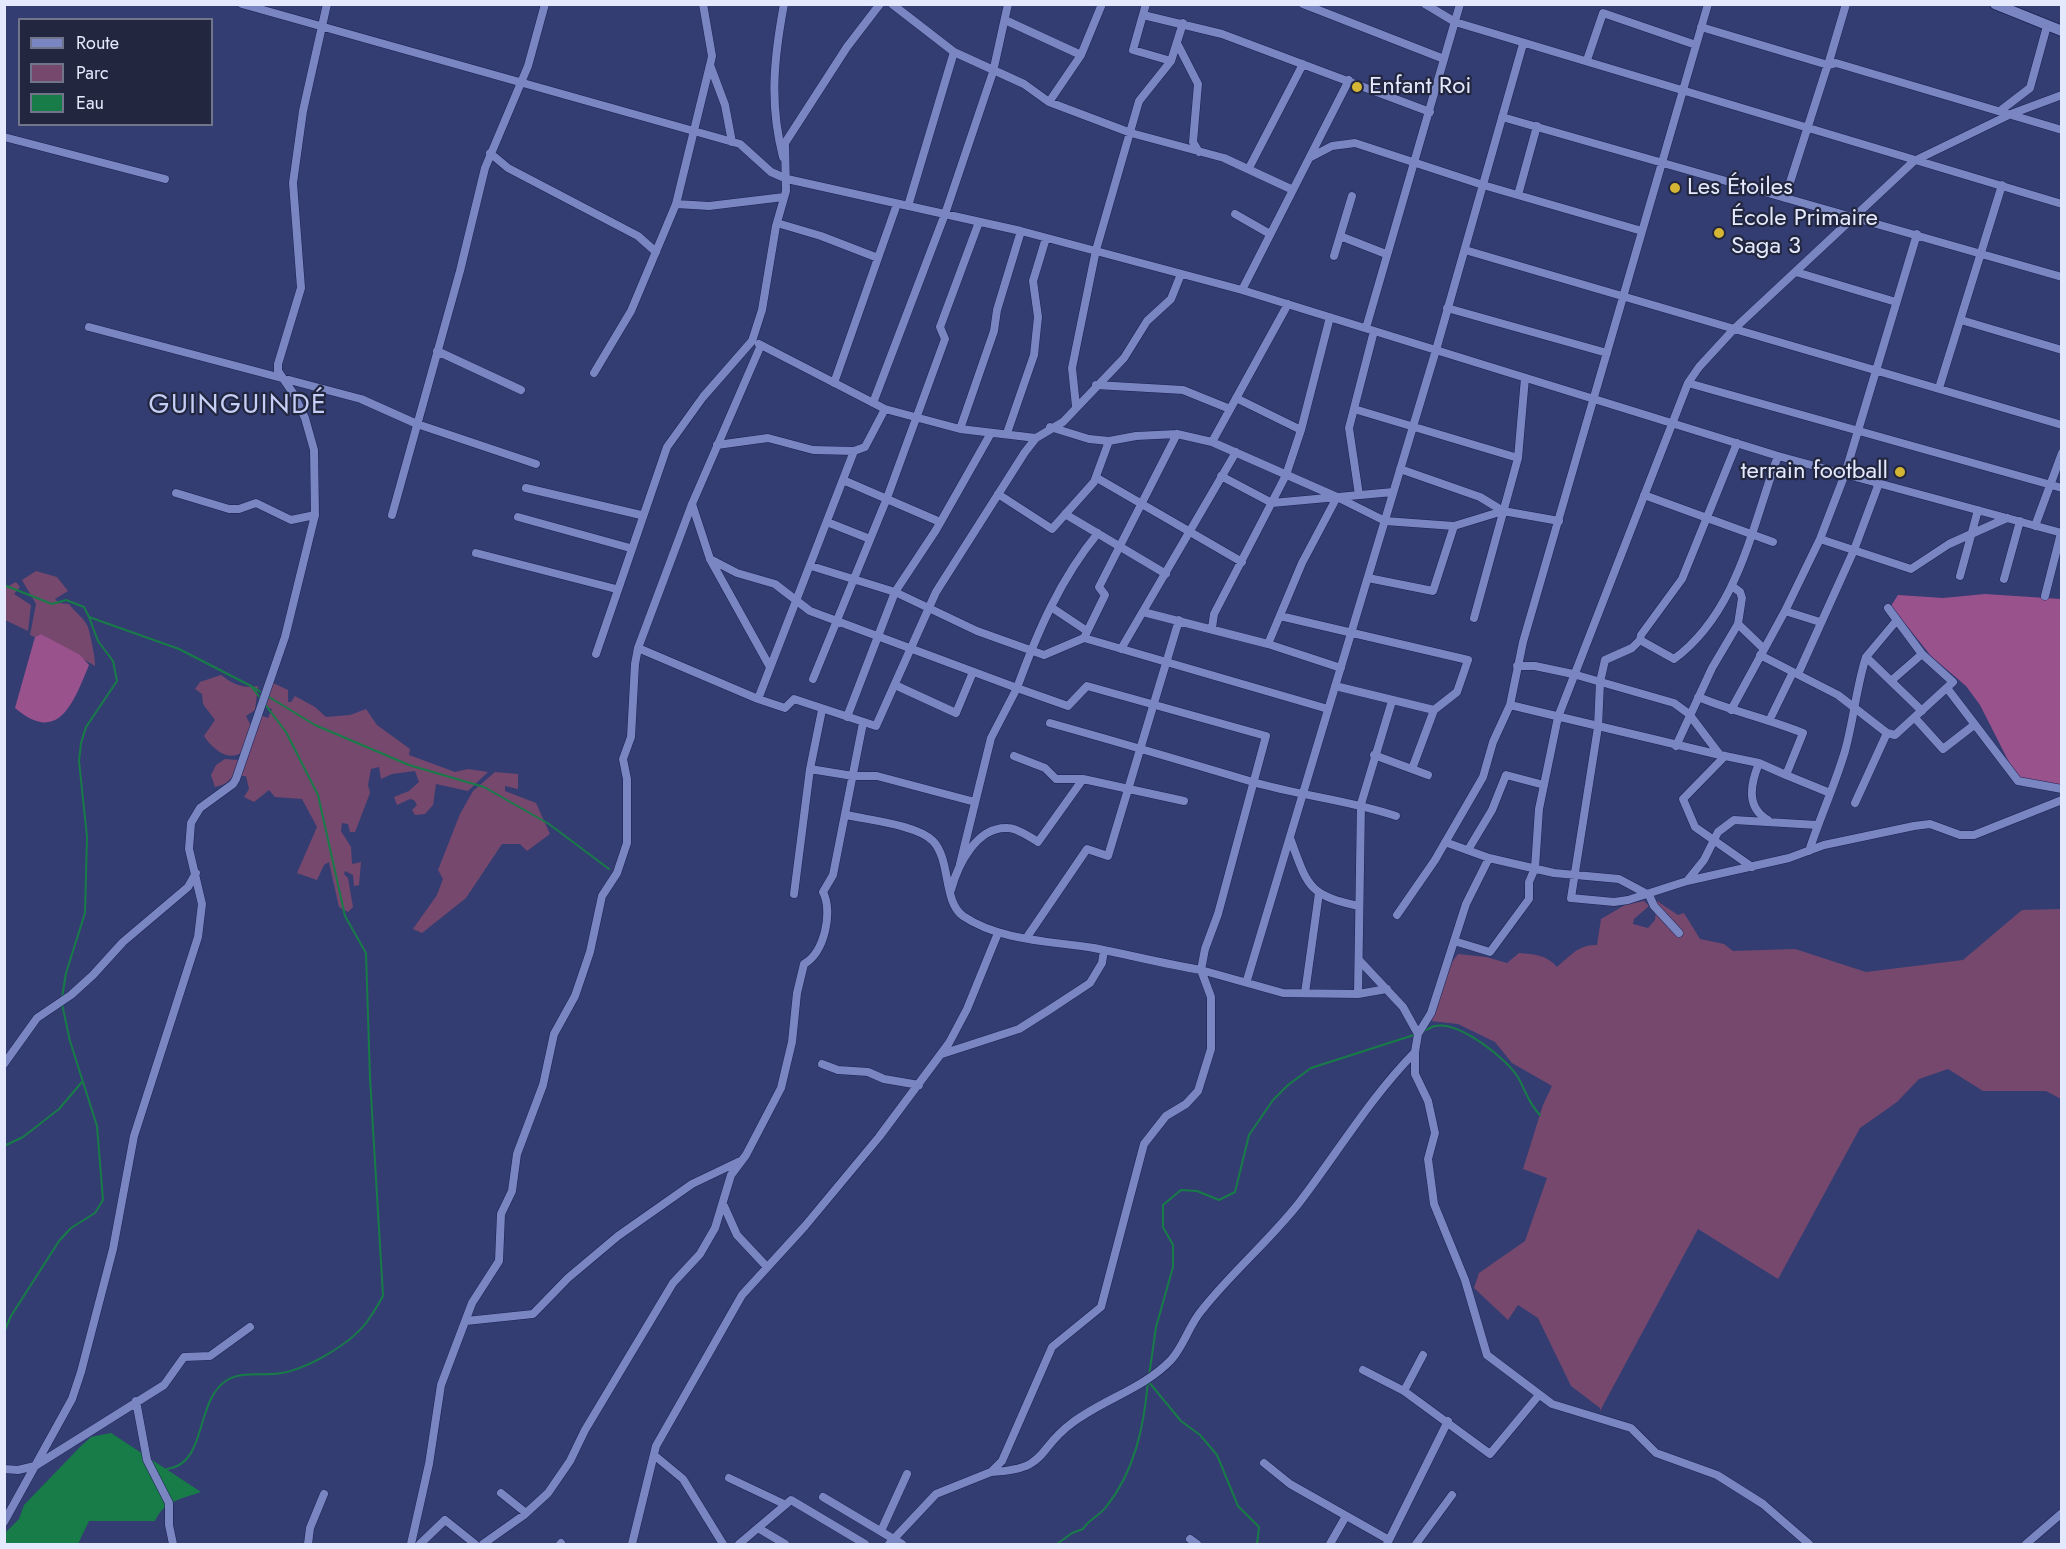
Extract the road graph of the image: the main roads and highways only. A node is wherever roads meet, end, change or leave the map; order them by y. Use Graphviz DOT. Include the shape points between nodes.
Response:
graph roads {
  1 [pos="1995,4"];
  2 [pos="2061,31"];
  1 -- 2 [label="main road"];
}
